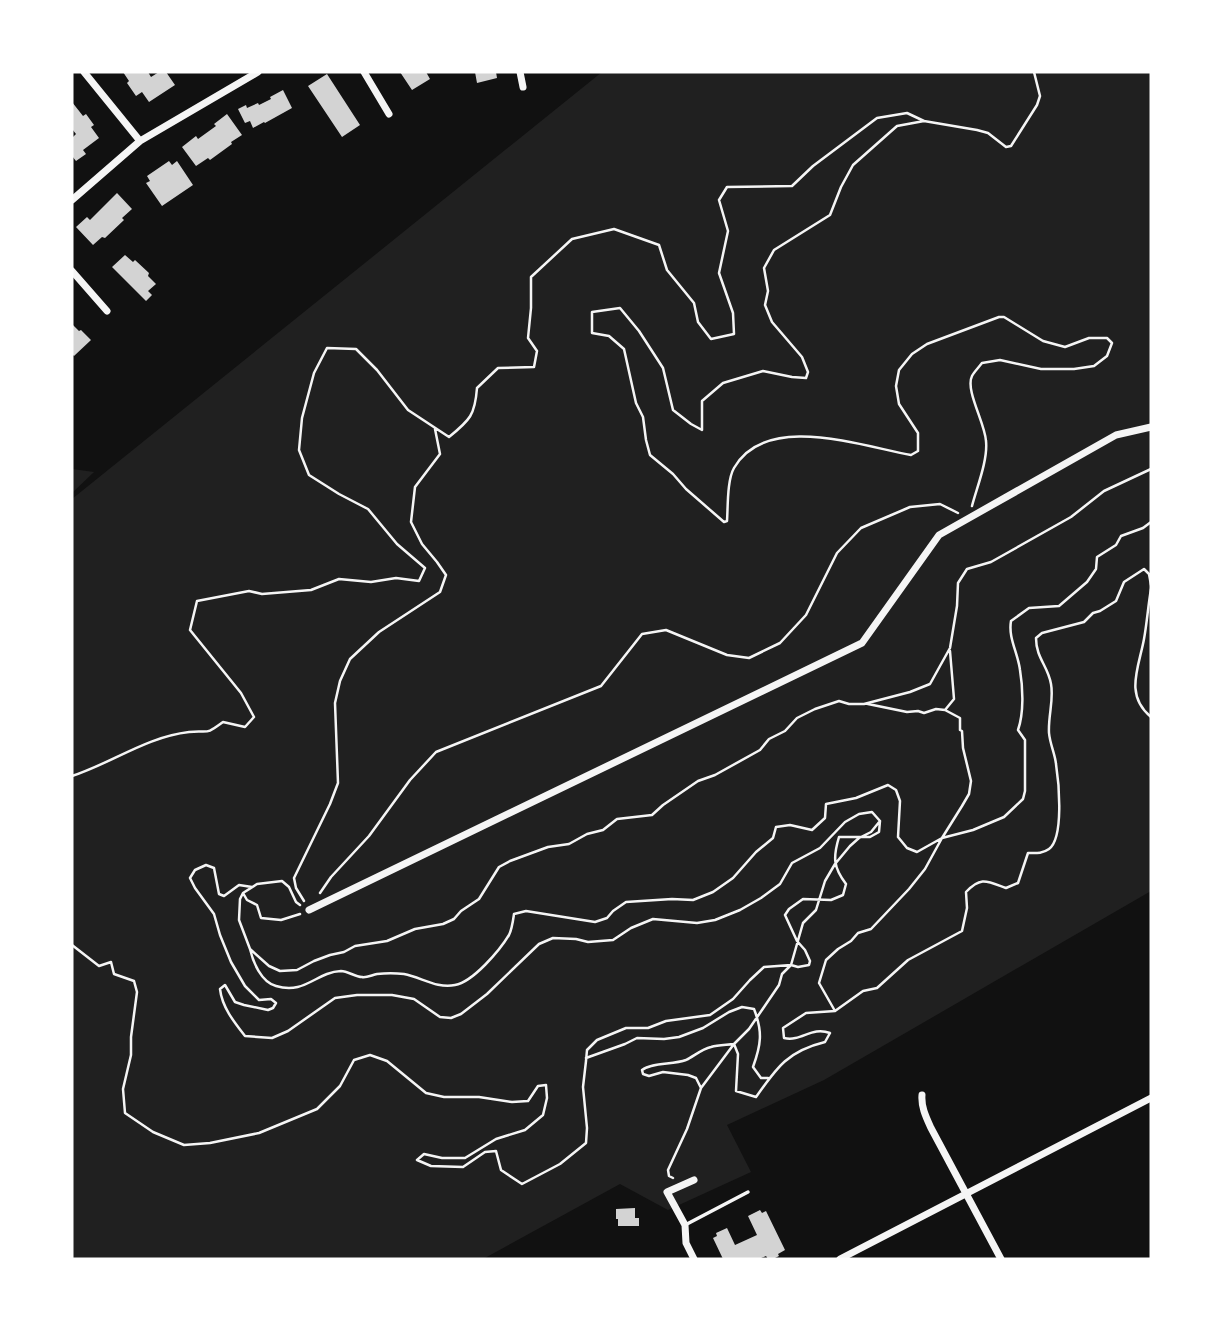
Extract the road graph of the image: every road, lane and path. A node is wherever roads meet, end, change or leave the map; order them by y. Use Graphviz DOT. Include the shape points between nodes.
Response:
graph roads {
  1 [pos="84,72"];
  2 [pos="258,72"];
  3 [pos="364,72"];
  4 [pos="520,72"];
  5 [pos="1034,72"];
  6 [pos="523,87"];
  7 [pos="389,114"];
  8 [pos="924,121"];
  9 [pos="140,141"];
  10 [pos="72,200"];
  11 [pos="72,271"];
  12 [pos="107,311"];
  13 [pos="435,427"];
  14 [pos="1151,427"];
  15 [pos="1151,469"];
  16 [pos="968,518"];
  17 [pos="1151,522"];
  18 [pos="1151,587"];
  19 [pos="950,648"];
  20 [pos="864,704"];
  21 [pos="945,710"];
  22 [pos="1151,717"];
  23 [pos="72,776"];
  24 [pos="859,838"];
  25 [pos="942,838"];
  26 [pos="835,864"];
  27 [pos="252,887"];
  28 [pos="243,893"];
  29 [pos="821,899"];
  30 [pos="309,910"];
  31 [pos="797,942"];
  32 [pos="72,945"];
  33 [pos="250,949"];
  34 [pos="791,965"];
  35 [pos="835,1011"];
  36 [pos="757,1017"];
  37 [pos="734,1044"];
  38 [pos="586,1058"];
  39 [pos="769,1077"];
  40 [pos="701,1088"];
  41 [pos="922,1095"];
  42 [pos="1151,1098"];
  43 [pos="694,1180"];
  44 [pos="748,1192"];
  45 [pos="967,1194"];
  46 [pos="685,1225"];
  47 [pos="694,1259"];
  48 [pos="840,1259"];
  49 [pos="1001,1259"];
  1 -- 9 [label="street"];
  2 -- 9 [label="street"];
  3 -- 7 [label="street"];
  4 -- 6 [label="street"];
  5 -- 8 [label="path" via="1040,96 1011,146 988,133"];
  8 -- 13 [label="path" via="907,113 877,118 792,186 727,187 719,200 728,231 719,274 733,313 734,334 711,339 698,321 694,303 667,270 659,245 614,229 572,239 531,277 528,338 537,351 534,367 498,368 477,388 476,405 467,423 449,437"];
  8 -- 16 [label="path" via="897,126 853,165 830,215 774,250 764,268 765,305 772,321 802,357 806,378 763,372 723,383 702,401 702,430 673,410 663,368 620,308 592,312 592,333 609,336 624,349 650,455 724,522 733,469 751,447 769,439 830,438 911,455 918,451 918,433 899,404 896,386 899,370 927,344 999,317 1043,341 1065,346 1107,338 1112,343 1107,356 1094,366 1041,369 1000,360 982,363 969,385 986,440 985,456"];
  9 -- 10 [label="street"];
  11 -- 12 [label="street"];
  13 -- 23 [label="path" via="408,410 356,349 327,348 314,373 302,418 299,450 304,463 309,475 368,509 425,568 419,581 339,579 312,590 249,591 197,601 190,630 242,693 254,717 245,727 223,722 208,733 189,732 145,743"];
  13 -- 30 [label="path" via="440,454 415,487 411,522 446,575 440,592 379,632 350,659 340,681 335,703 338,783 294,878"];
  14 -- 16 [label="street" via="1116,435"];
  15 -- 19 [label="path" via="1104,491 1071,517 992,562 967,569 958,583"];
  16 -- 30 [label="street" via="939,535 862,643"];
  16 -- 30 [label="path" via="940,504 910,507 861,528 838,553 806,615 780,643 749,658 666,629 642,634 601,686 436,752 331,877"];
  17 -- 25 [label="path" via="1121,536 1097,557 1096,569 1087,582 1059,606 1029,608 1011,621 1009,631 1021,670 1023,716 1018,730 1026,740 1023,799 1004,817"];
  18 -- 22 [label="path" via="1135,677 1140,703"];
  18 -- 35 [label="path" via="1144,569 1124,582 1116,601 1084,622 1036,638 1051,683 1048,720 1056,762 1056,840 1049,849 1028,853 1018,883 1006,888 985,880 974,883 965,892 962,931 908,960 877,988 863,990"];
  19 -- 20 [label="path" via="930,684"];
  19 -- 21 [label="path" via="954,699"];
  20 -- 21 [label="path" via="907,712"];
  20 -- 33 [label="path" via="839,701 797,718 760,750 698,781 652,815 617,820 569,844 510,861 499,867 479,900 443,925 415,929 387,942 355,946 297,970 280,971"];
  21 -- 25 [label="path" via="960,718 971,781 969,794"];
  24 -- 26 [label="path"];
  24 -- 26 [label="path" via="839,837"];
  24 -- 27 [label="path" via="879,832 880,821 872,812 845,822 820,848 792,863 780,884 761,898 715,920 653,919 613,940 553,938 539,944 487,994 451,1018 440,1017 414,999 357,995 335,998 272,1038 246,1036 220,996 219,989 225,985 235,1002 268,1010 276,1003 259,1000 245,986 219,935 214,914 190,878 206,865 214,868 219,894 224,896 239,885"];
  25 -- 33 [label="path" via="917,852 907,848 898,837 900,801 896,790 888,786 826,804 825,818 812,830 776,827 773,838 733,878 693,900 626,902 595,922 526,911 514,914 510,933 497,952 456,985 433,984 406,975 363,978 343,971 292,989 273,986 253,962"];
  25 -- 35 [label="path" via="925,869 871,929 858,933 826,960 819,983"];
  26 -- 29 [label="path"];
  26 -- 29 [label="path" via="846,884 843,895"];
  27 -- 28 [label="path"];
  27 -- 30 [label="path" via="282,881 296,902"];
  28 -- 30 [label="path" via="267,920"];
  28 -- 33 [label="path" via="239,920"];
  29 -- 31 [label="path" via="803,923"];
  29 -- 31 [label="path" via="803,899 785,915"];
  31 -- 34 [label="path"];
  31 -- 34 [label="path" via="809,965"];
  32 -- 38 [label="path" via="99,966 111,962 114,974 134,981 137,992 123,1089 125,1113 184,1145 259,1133 317,1109 340,1086 354,1060 370,1055 387,1061 426,1093 444,1097 528,1101 538,1086 546,1085 543,1115 524,1130 496,1139 465,1158 424,1154 417,1160 431,1166 463,1167 485,1152 496,1151 501,1170 522,1184 560,1164 586,1143"];
  34 -- 36 [label="path"];
  34 -- 38 [label="path" via="764,967 710,1015 626,1028 597,1040 587,1049"];
  35 -- 39 [label="path" via="806,1013 783,1028 784,1038 793,1040 808,1032 830,1033 825,1042 807,1046"];
  36 -- 37 [label="path"];
  36 -- 38 [label="path" via="754,1009 742,1007 679,1037 637,1038"];
  36 -- 39 [label="path" via="760,1046 753,1067 761,1078"];
  37 -- 39 [label="path" via="738,1054 736,1091 756,1097"];
  37 -- 40 [label="path"];
  37 -- 40 [label="path" via="642,1070 649,1076 663,1072 688,1075 696,1078"];
  40 -- 43 [label="path" via="668,1170 674,1179"];
  41 -- 45 [label="street" via="931,1128"];
  42 -- 45 [label="street"];
  43 -- 46 [label="street" via="667,1192"];
  44 -- 46 [label="lane"];
  45 -- 48 [label="street"];
  45 -- 49 [label="street"];
  46 -- 47 [label="street" via="686,1243"];
}
